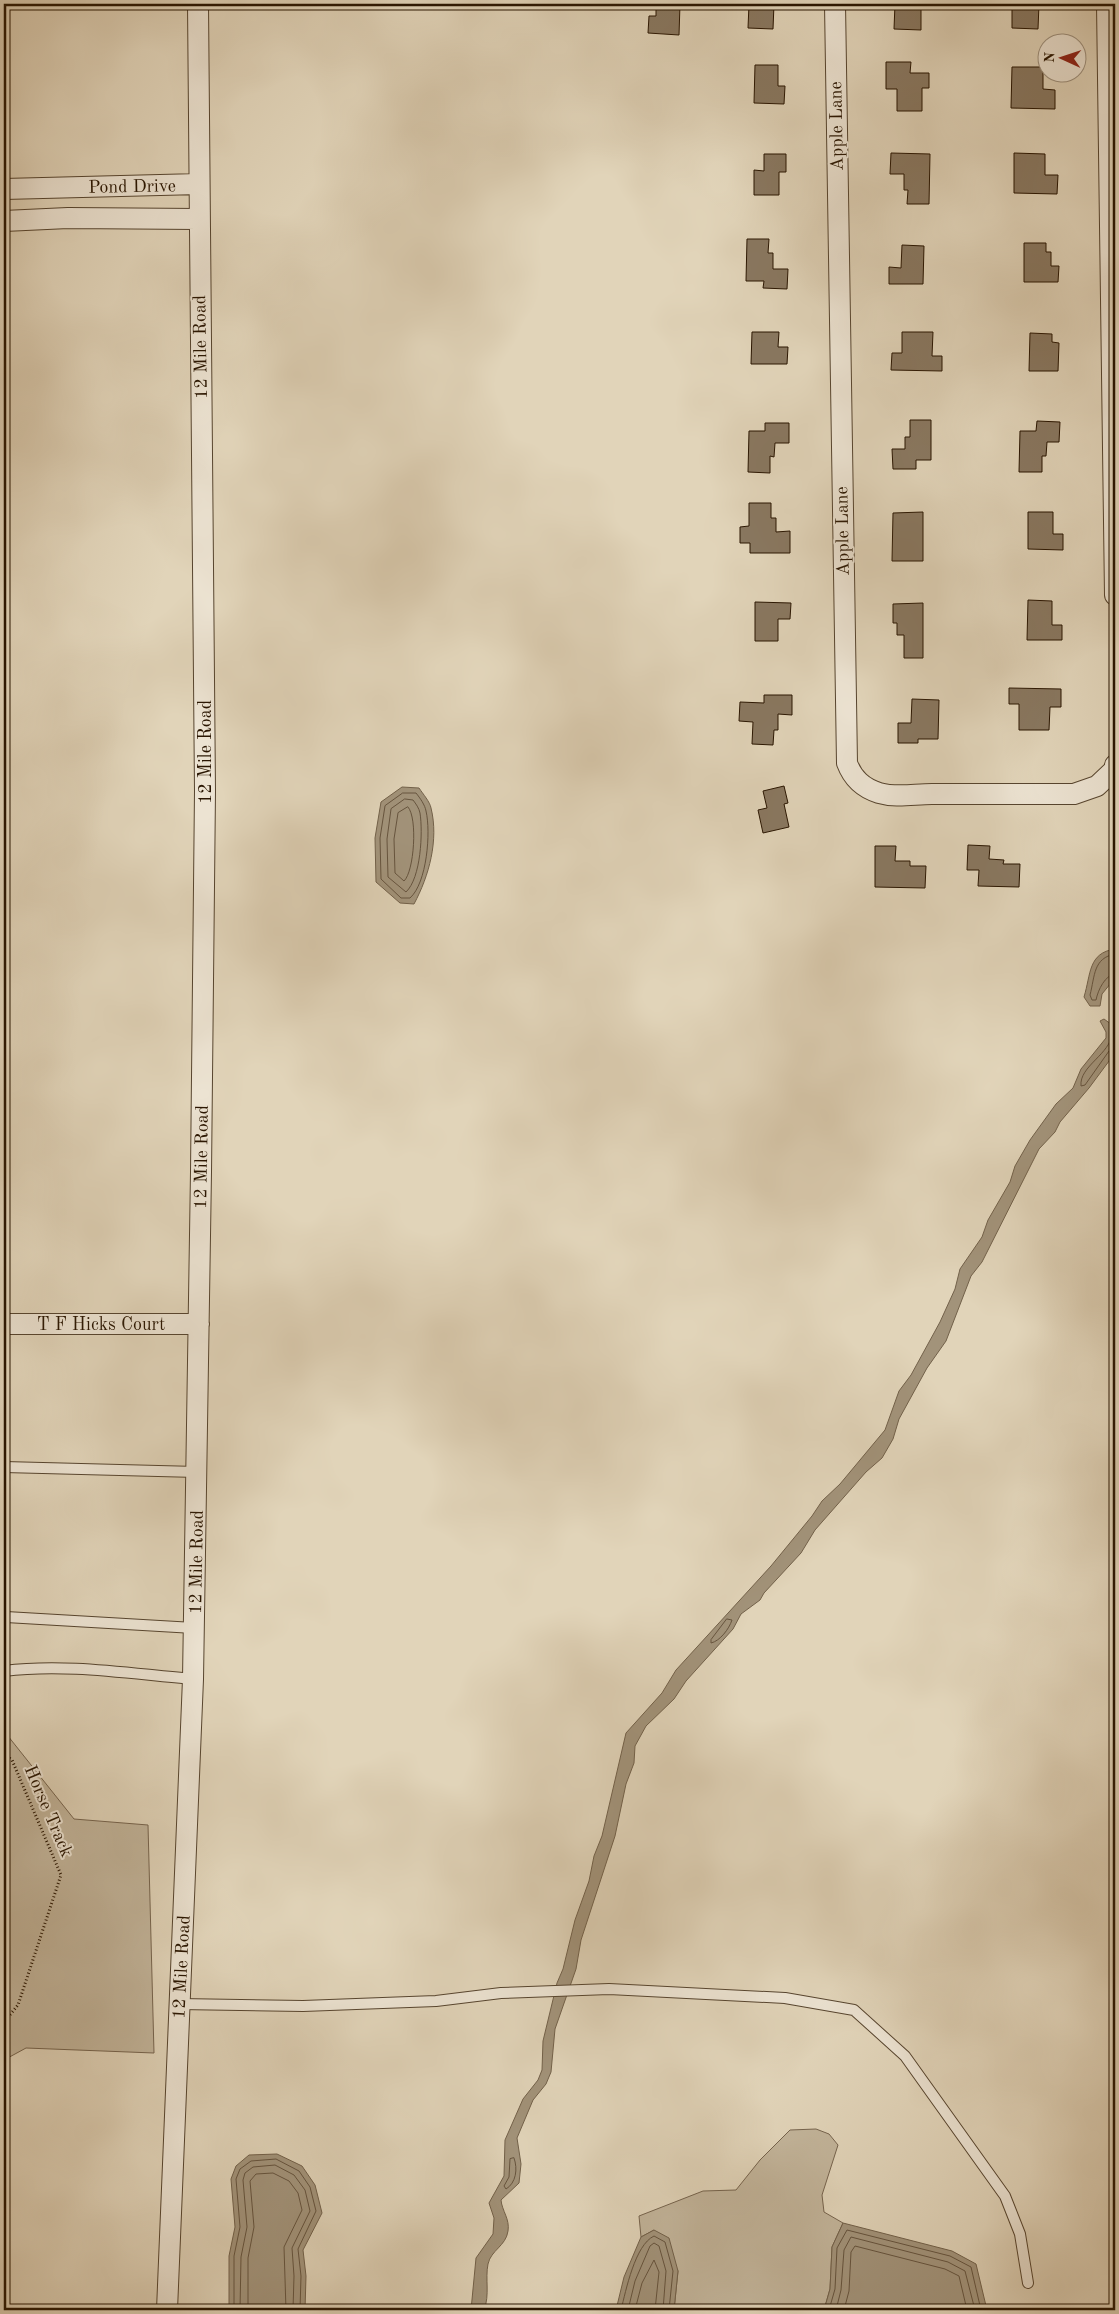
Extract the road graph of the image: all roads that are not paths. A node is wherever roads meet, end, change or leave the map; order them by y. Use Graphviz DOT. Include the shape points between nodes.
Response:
graph roads {
  1 [pos="198,4"];
  2 [pos="834,4"];
  3 [pos="1107,4"];
  4 [pos="198,184"];
  5 [pos="66,187"];
  6 [pos="4,189"];
  7 [pos="68,218"];
  8 [pos="198,219"];
  9 [pos="4,221"];
  10 [pos="1114,420"];
  11 [pos="1115,595"];
  12 [pos="1115,765"];
  13 [pos="4,1324"];
  14 [pos="199,1324"];
  15 [pos="4,1467"];
  16 [pos="197,1472"];
  17 [pos="6,1617"];
  18 [pos="194,1628"];
  19 [pos="4,1671"];
  20 [pos="193,1679"];
  21 [pos="179,2004"];
  22 [pos="1028,2283"];
  23 [pos="167,2310"];
  1 -- 4 [label="street, 12 Mile Road"];
  2 -- 12 [label="street, Apple Lane" via="847,763 859,783 891,796 1074,794 1097,786 1115,769"];
  3 -- 10 [label="street"];
  4 -- 5 [label="street, Pond Drive"];
  4 -- 8 [label="street, 12 Mile Road"];
  5 -- 6 [label="street, Pond Drive"];
  5 -- 7 [label="street, Pond Drive"];
  7 -- 8 [label="street, Pond Drive"];
  7 -- 9 [label="street, Pond Drive"];
  8 -- 14 [label="street, 12 Mile Road" via="205,791"];
  10 -- 11 [label="street"];
  13 -- 14 [label="street, T F Hicks Court"];
  14 -- 16 [label="street, 12 Mile Road"];
  15 -- 16 [label="lane"];
  16 -- 18 [label="street, 12 Mile Road"];
  17 -- 18 [label="lane"];
  18 -- 20 [label="street, 12 Mile Road"];
  19 -- 20 [label="lane" via="69,1669"];
  20 -- 21 [label="street, 12 Mile Road"];
  21 -- 22 [label="lane" via="303,2006 436,2001 500,1993 609,1990 785,1998 854,2010 905,2056 1005,2196 1020,2234"];
  21 -- 23 [label="street, 12 Mile Road"];
}
